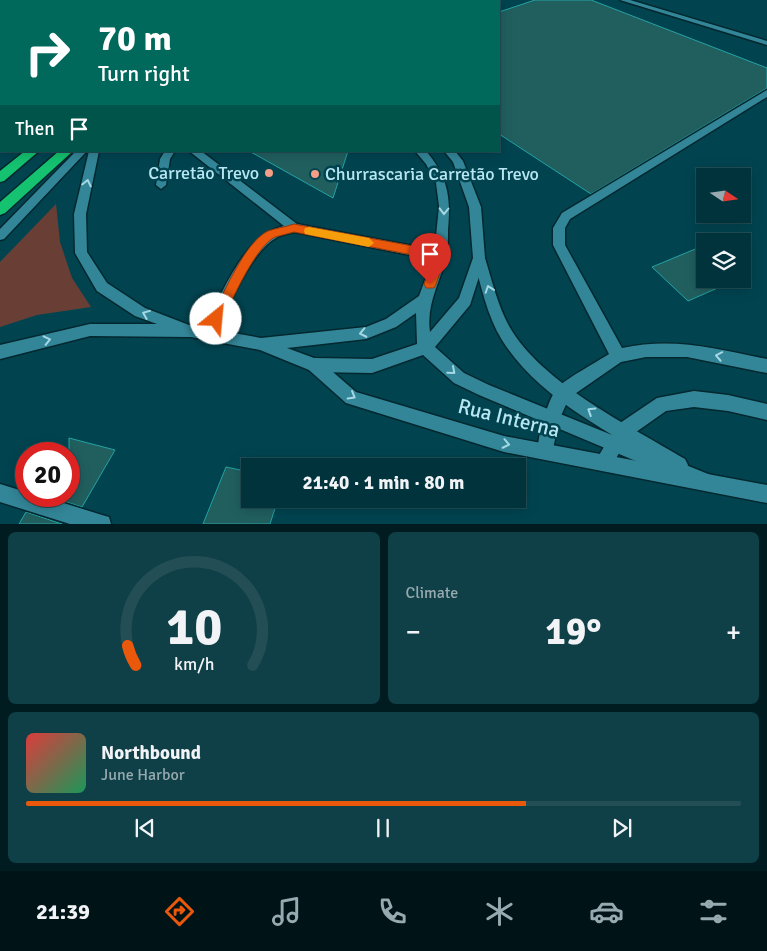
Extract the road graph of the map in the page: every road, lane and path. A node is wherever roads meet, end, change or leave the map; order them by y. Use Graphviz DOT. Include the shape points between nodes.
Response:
graph roads {
  1 [pos="623,0"];
  2 [pos="767,43"];
  3 [pos="767,93"];
  4 [pos="32,152"];
  5 [pos="67,152"];
  6 [pos="81,152"];
  7 [pos="94,152"];
  8 [pos="169,152"];
  9 [pos="195,152"];
  10 [pos="421,152"];
  11 [pos="450,152"];
  12 [pos="0,178"];
  13 [pos="161,185"];
  14 [pos="0,210"];
  15 [pos="294,228"];
  16 [pos="0,236"];
  17 [pos="440,256"];
  18 [pos="479,258"];
  19 [pos="424,300"];
  20 [pos="191,331"];
  21 [pos="208,334"];
  22 [pos="260,344"];
  23 [pos="426,348"];
  24 [pos="0,352"];
  25 [pos="618,356"];
  26 [pos="314,365"];
  27 [pos="767,366"];
  28 [pos="563,393"];
  29 [pos="767,412"];
  30 [pos="552,418"];
  31 [pos="618,437"];
  32 [pos="544,451"];
  33 [pos="604,462"];
  34 [pos="707,482"];
  35 [pos="0,493"];
  36 [pos="767,494"];
  37 [pos="102,524"];
  1 -- 2 [label="street"];
  3 -- 25 [label="street" via="566,216 559,228 559,245"];
  4 -- 12 [label="highway"];
  5 -- 14 [label="highway"];
  6 -- 16 [label="street"];
  20 -- 7 [label="street, one-way" via="140,312 102,286 80,253 80,214"];
  8 -- 13 [label="street" via="165,159"];
  9 -- 15 [label="street"];
  10 -- 17 [label="street, one-way" via="441,183 445,206"];
  11 -- 18 [label="street" via="458,162 475,207"];
  15 -- 17 [label="street"];
  15 -- 21 [label="street" via="271,234 258,245"];
  17 -- 19 [label="street"];
  18 -- 23 [label="street" via="465,301"];
  28 -- 18 [label="street, Rua Interna, one-way" via="508,336"];
  19 -- 22 [label="street, one-way" via="391,323 366,333"];
  19 -- 23 [label="street" via="422,324"];
  20 -- 21 [label="street"];
  24 -- 20 [label="street, one-way" via="90,330"];
  21 -- 22 [label="street"];
  22 -- 26 [label="street"];
  23 -- 26 [label="street" via="372,366"];
  23 -- 30 [label="street, one-way" via="459,378"];
  27 -- 25 [label="street, one-way" via="687,350 646,350"];
  25 -- 28 [label="street"];
  26 -- 32 [label="street, Rua Interna, one-way" via="352,398 504,444"];
  28 -- 30 [label="street"];
  31 -- 28 [label="street, Rua Interna, one-way"];
  29 -- 31 [label="street" via="694,399 663,404"];
  30 -- 31 [label="street"];
  30 -- 32 [label="street"];
  31 -- 33 [label="street"];
  31 -- 34 [label="street"];
  32 -- 33 [label="street, Rua Interna"];
  33 -- 34 [label="street, Rua Interna"];
  34 -- 36 [label="street, Rua Interna"];
  35 -- 37 [label="street"];
}
